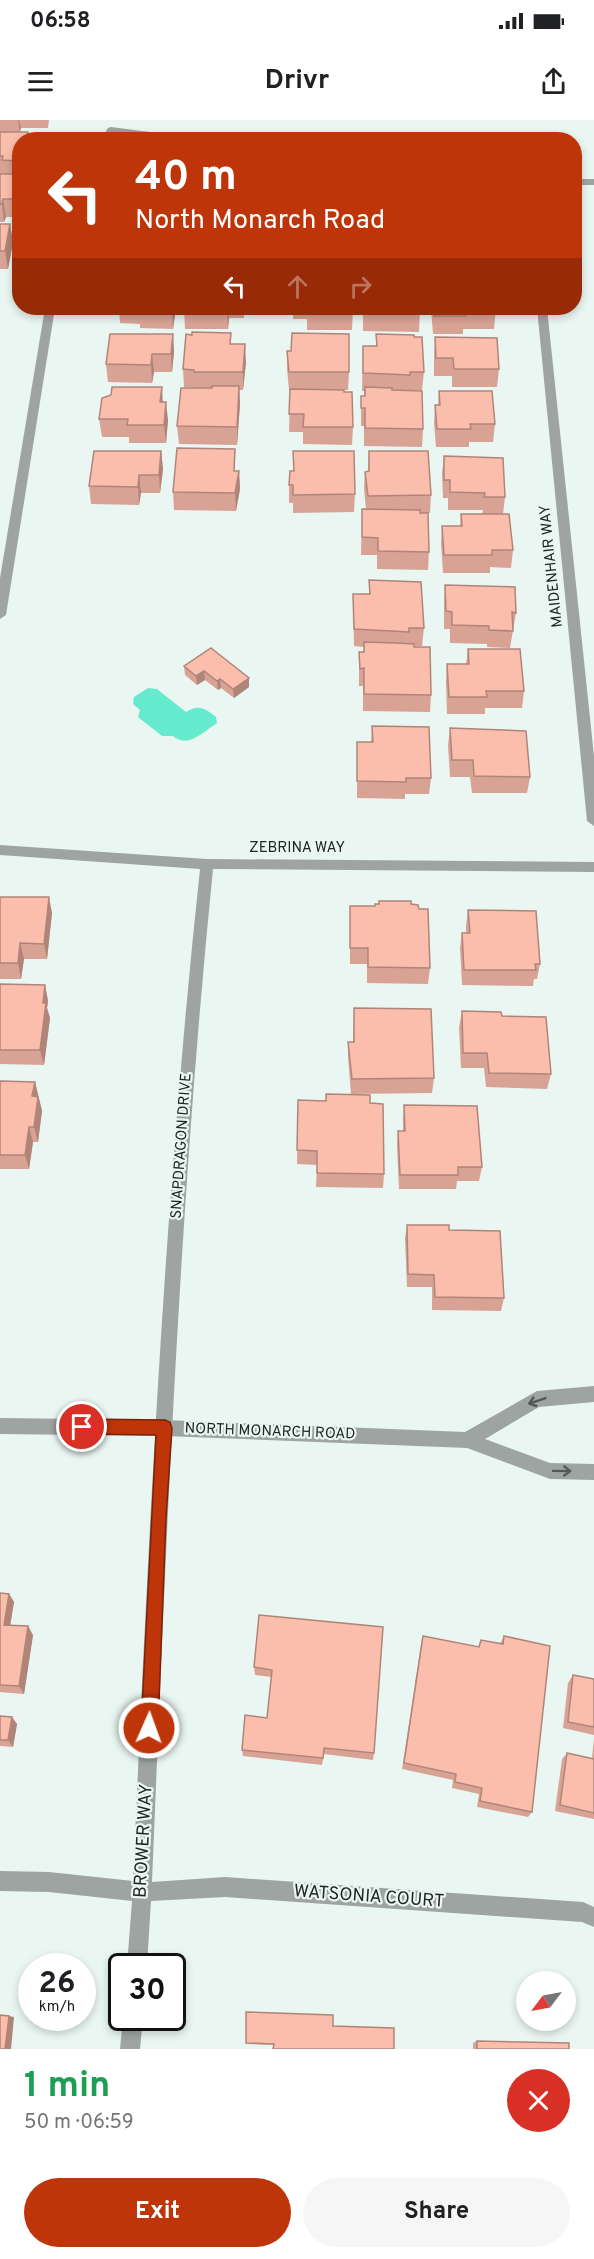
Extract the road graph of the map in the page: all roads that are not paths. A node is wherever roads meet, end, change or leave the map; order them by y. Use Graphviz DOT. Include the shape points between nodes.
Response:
graph roads {
  1 [pos="110,132"];
  2 [pos="127,132"];
  3 [pos="49,315"];
  4 [pos="543,315"];
  5 [pos="0,615"];
  6 [pos="594,820"];
  7 [pos="0,850"];
  8 [pos="207,864"];
  9 [pos="594,867"];
  10 [pos="594,1394"];
  11 [pos="0,1426"];
  12 [pos="165,1428"];
  13 [pos="467,1440"];
  14 [pos="594,1472"];
  15 [pos="0,1881"];
  16 [pos="142,1892"];
  17 [pos="594,1917"];
  18 [pos="138,1953"];
  19 [pos="132,2031"];
  20 [pos="130,2049"];
  1 -- 2 [label="street"];
  3 -- 5 [label="street"];
  4 -- 6 [label="street, MAIDENHAIR WAY"];
  7 -- 8 [label="street, ZEBRINA WAY"];
  8 -- 9 [label="street, ZEBRINA WAY"];
  8 -- 12 [label="street, SNAPDRAGON DRIVE" via="188,1047"];
  10 -- 13 [label="street, one-way" via="537,1399"];
  11 -- 12 [label="street, NORTH MONARCH ROAD"];
  12 -- 13 [label="street, NORTH MONARCH ROAD"];
  12 -- 16 [label="street, BROWER WAY"];
  13 -- 14 [label="street, NORTH MONARCH ROAD, one-way" via="550,1471"];
  15 -- 16 [label="street, WATSONIA COURT"];
  16 -- 17 [label="street, WATSONIA COURT" via="225,1887 583,1912"];
  16 -- 18 [label="street, BROWER WAY"];
  19 -- 20 [label="street"];
}
